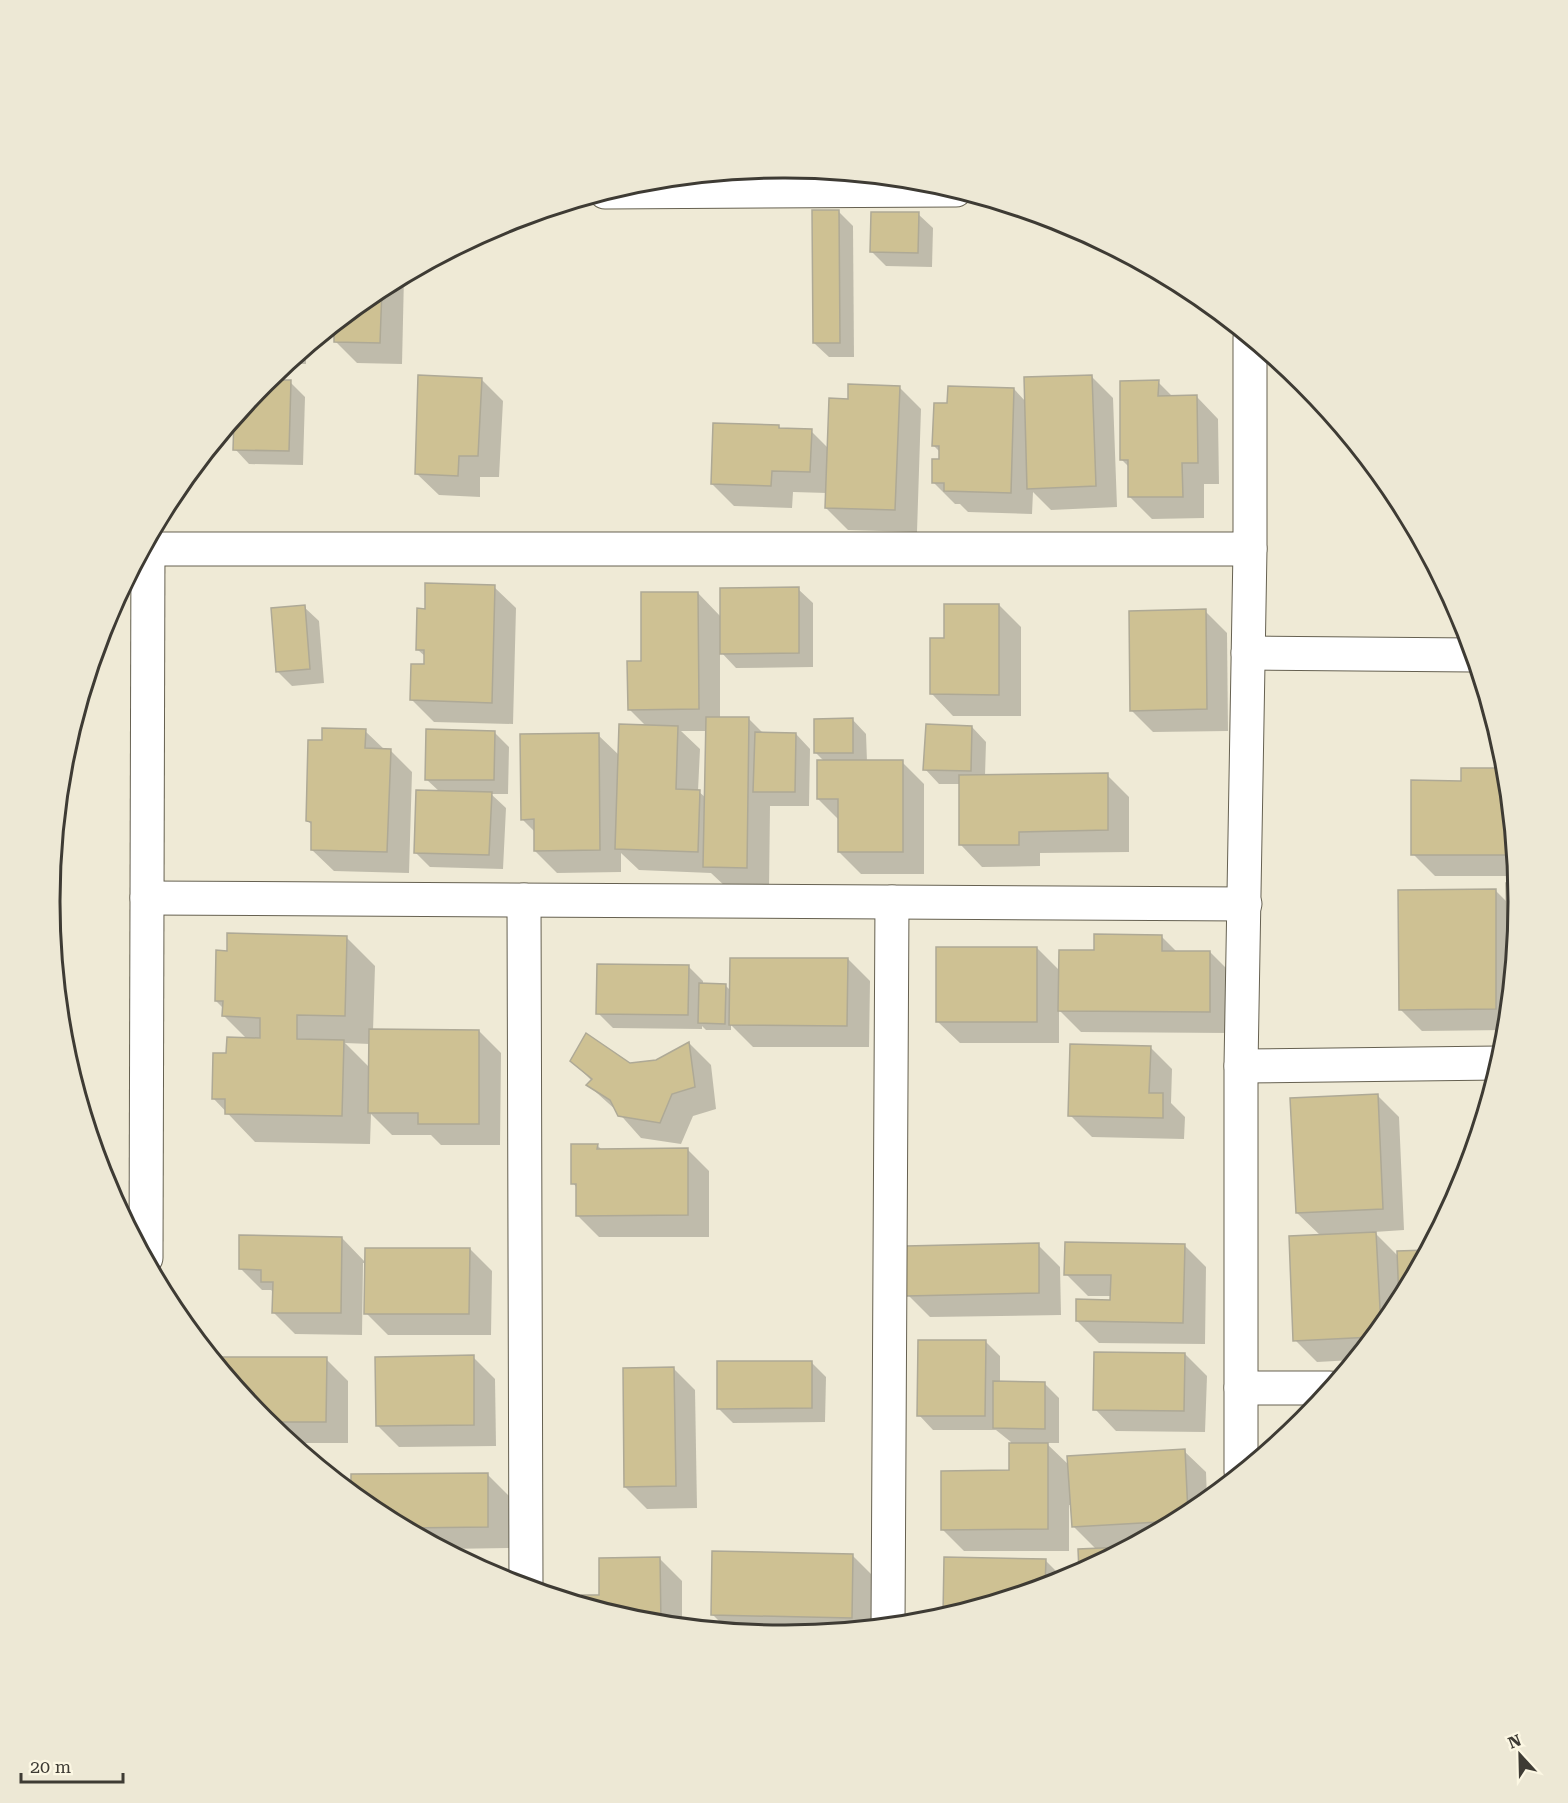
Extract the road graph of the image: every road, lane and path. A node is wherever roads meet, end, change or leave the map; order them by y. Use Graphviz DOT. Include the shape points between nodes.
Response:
graph roads {
  1 [pos="920,190"];
  2 [pos="640,192"];
  3 [pos="1250,348"];
  4 [pos="154,545"];
  5 [pos="1250,549"];
  6 [pos="148,556"];
  7 [pos="1248,653"];
  8 [pos="1465,656"];
  9 [pos="147,898"];
  10 [pos="524,900"];
  11 [pos="892,902"];
  12 [pos="1245,904"];
  13 [pos="1489,1063"];
  14 [pos="1241,1066"];
  15 [pos="146,1243"];
  16 [pos="1241,1388"];
  17 [pos="1320,1388"];
  18 [pos="1241,1463"];
  19 [pos="526,1577"];
  20 [pos="888,1618"];
  1 -- 2 [label="street"];
  3 -- 5 [label="street"];
  4 -- 5 [label="street"];
  5 -- 7 [label="street"];
  6 -- 9 [label="street"];
  7 -- 8 [label="street"];
  7 -- 12 [label="street"];
  9 -- 10 [label="street"];
  9 -- 15 [label="street"];
  10 -- 11 [label="street"];
  10 -- 19 [label="street"];
  11 -- 12 [label="street"];
  11 -- 20 [label="street"];
  12 -- 14 [label="street"];
  13 -- 14 [label="street"];
  14 -- 16 [label="street"];
  16 -- 17 [label="street"];
  16 -- 18 [label="street"];
}
